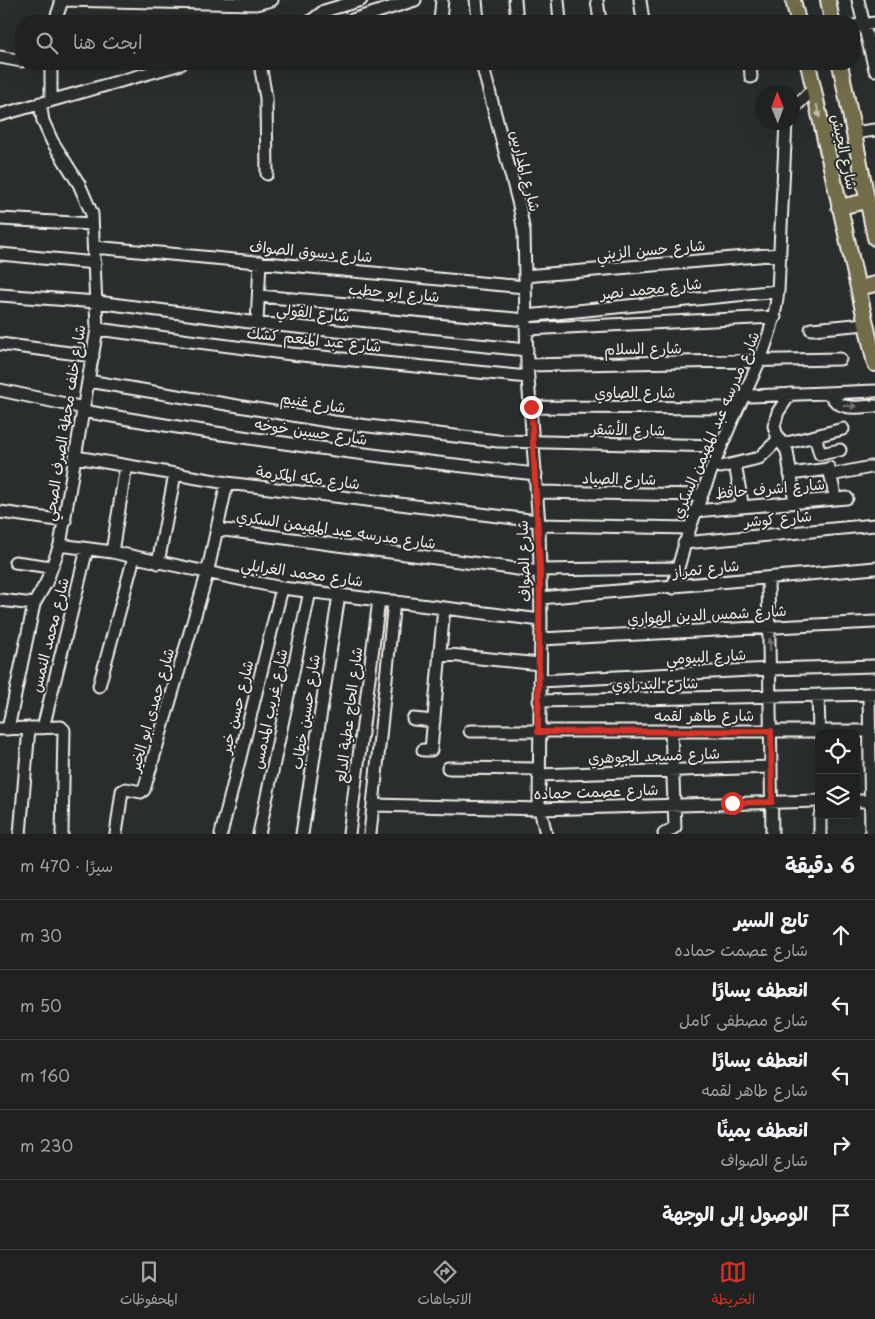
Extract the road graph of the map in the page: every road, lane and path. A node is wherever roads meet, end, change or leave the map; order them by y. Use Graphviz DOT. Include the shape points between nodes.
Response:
graph roads {
  1 [pos="61,0"];
  2 [pos="272,0"];
  3 [pos="319,0"];
  4 [pos="361,0"];
  5 [pos="414,0"];
  6 [pos="442,0"];
  7 [pos="476,0"];
  8 [pos="515,0"];
  9 [pos="558,0"];
  10 [pos="597,0"];
  11 [pos="640,0"];
  12 [pos="793,0"];
  13 [pos="828,0"];
  14 [pos="858,0"];
  15 [pos="97,1"];
  16 [pos="133,1"];
  17 [pos="165,1"];
  18 [pos="207,2"];
  19 [pos="240,2"];
  20 [pos="57,15"];
  21 [pos="315,15"];
  22 [pos="320,15"];
  23 [pos="368,15"];
  24 [pos="441,15"];
  25 [pos="477,15"];
  26 [pos="517,15"];
  27 [pos="559,15"];
  28 [pos="599,15"];
  29 [pos="642,15"];
  30 [pos="797,15"];
  31 [pos="831,15"];
  32 [pos="858,15"];
  33 [pos="875,23"];
  34 [pos="860,25"];
  35 [pos="860,30"];
  36 [pos="0,57"];
  37 [pos="15,60"];
  38 [pos="51,70"];
  39 [pos="160,70"];
  40 [pos="261,70"];
  41 [pos="484,70"];
  42 [pos="751,70"];
  43 [pos="809,70"];
  44 [pos="841,70"];
  45 [pos="875,70"];
  46 [pos="752,77"];
  47 [pos="813,89"];
  48 [pos="52,100"];
  49 [pos="800,102"];
  50 [pos="40,103"];
  51 [pos="0,115"];
  52 [pos="786,130"];
  53 [pos="875,130"];
  54 [pos="854,133"];
  55 [pos="267,174"];
  56 [pos="867,201"];
  57 [pos="839,207"];
  58 [pos="0,219"];
  59 [pos="873,222"];
  60 [pos="92,224"];
  61 [pos="875,238"];
  62 [pos="94,247"];
  63 [pos="0,254"];
  64 [pos="780,254"];
  65 [pos="260,262"];
  66 [pos="95,263"];
  67 [pos="525,282"];
  68 [pos="875,284"];
  69 [pos="859,288"];
  70 [pos="778,291"];
  71 [pos="0,295"];
  72 [pos="259,296"];
  73 [pos="96,302"];
  74 [pos="775,317"];
  75 [pos="526,322"];
  76 [pos="258,323"];
  77 [pos="866,324"];
  78 [pos="97,329"];
  79 [pos="811,329"];
  80 [pos="0,344"];
  81 [pos="527,350"];
  82 [pos="93,356"];
  83 [pos="840,360"];
  84 [pos="760,363"];
  85 [pos="875,364"];
  86 [pos="527,365"];
  87 [pos="528,377"];
  88 [pos="88,381"];
  89 [pos="0,390"];
  90 [pos="875,391"];
  91 [pos="830,392"];
  92 [pos="790,394"];
  93 [pos="750,396"];
  94 [pos="875,406"];
  95 [pos="531,407"];
  96 [pos="738,408"];
  97 [pos="84,409"];
  98 [pos="843,429"];
  99 [pos="815,436"];
  100 [pos="781,442"];
  101 [pos="534,443"];
  102 [pos="721,446"];
  103 [pos="840,450"];
  104 [pos="826,454"];
  105 [pos="76,457"];
  106 [pos="735,464"];
  107 [pos="126,466"];
  108 [pos="722,467"];
  109 [pos="870,467"];
  110 [pos="830,472"];
  111 [pos="175,474"];
  112 [pos="536,474"];
  113 [pos="790,474"];
  114 [pos="227,483"];
  115 [pos="834,491"];
  116 [pos="537,492"];
  117 [pos="701,495"];
  118 [pos="794,496"];
  119 [pos="847,498"];
  120 [pos="742,504"];
  121 [pos="695,511"];
  122 [pos="0,512"];
  123 [pos="65,521"];
  124 [pos="539,523"];
  125 [pos="875,525"];
  126 [pos="689,528"];
  127 [pos="217,529"];
  128 [pos="684,543"];
  129 [pos="60,545"];
  130 [pos="87,549"];
  131 [pos="112,552"];
  132 [pos="134,557"];
  133 [pos="15,562"];
  134 [pos="158,563"];
  135 [pos="52,567"];
  136 [pos="678,568"];
  137 [pos="875,568"];
  138 [pos="540,571"];
  139 [pos="207,574"];
  140 [pos="768,578"];
  141 [pos="282,588"];
  142 [pos="673,588"];
  143 [pos="310,591"];
  144 [pos="339,595"];
  145 [pos="540,598"];
  146 [pos="0,600"];
  147 [pos="379,600"];
  148 [pos="394,601"];
  149 [pos="34,604"];
  150 [pos="444,608"];
  151 [pos="541,620"];
  152 [pos="875,622"];
  153 [pos="770,626"];
  154 [pos="541,639"];
  155 [pos="440,654"];
  156 [pos="540,664"];
  157 [pos="875,666"];
  158 [pos="771,669"];
  159 [pos="540,681"];
  160 [pos="99,686"];
  161 [pos="872,694"];
  162 [pos="818,696"];
  163 [pos="771,697"];
  164 [pos="539,701"];
  165 [pos="413,719"];
  166 [pos="434,721"];
  167 [pos="29,728"];
  168 [pos="43,728"];
  169 [pos="4,729"];
  170 [pos="819,729"];
  171 [pos="470,731"];
  172 [pos="671,731"];
  173 [pos="771,731"];
  174 [pos="860,731"];
  175 [pos="870,731"];
  176 [pos="538,732"];
  177 [pos="815,732"];
  178 [pos="423,750"];
  179 [pos="448,768"];
  180 [pos="771,768"];
  181 [pos="672,771"];
  182 [pos="538,772"];
  183 [pos="815,801"];
  184 [pos="860,801"];
  185 [pos="873,801"];
  186 [pos="772,802"];
  187 [pos="673,804"];
  188 [pos="374,805"];
  189 [pos="539,809"];
  190 [pos="820,819"];
  191 [pos="20,834"];
  192 [pos="62,834"];
  193 [pos="116,834"];
  194 [pos="221,834"];
  195 [pos="259,834"];
  196 [pos="302,834"];
  197 [pos="349,834"];
  198 [pos="370,834"];
  199 [pos="546,834"];
  200 [pos="664,834"];
  201 [pos="772,834"];
  202 [pos="820,834"];
  203 [pos="871,834"];
  1 -- 15 [label="street"];
  1 -- 20 [label="street"];
  2 -- 19 [label="street" via="266,3"];
  3 -- 21 [label="street"];
  4 -- 22 [label="street"];
  5 -- 23 [label="street"];
  6 -- 24 [label="street"];
  7 -- 25 [label="street"];
  8 -- 26 [label="street"];
  9 -- 27 [label="street"];
  10 -- 28 [label="street"];
  11 -- 29 [label="street"];
  12 -- 30 [label="main road"];
  13 -- 31 [label="main road"];
  14 -- 32 [label="street"];
  15 -- 16 [label="street"];
  16 -- 17 [label="street"];
  17 -- 18 [label="street"];
  18 -- 19 [label="street"];
  33 -- 34 [label="street"];
  35 -- 45 [label="street"];
  36 -- 37 [label="street"];
  38 -- 48 [label="street"];
  39 -- 48 [label="street"];
  40 -- 55 [label="street" via="266,98"];
  41 -- 67 [label="street, شارع المدارس" via="521,212"];
  42 -- 46 [label="street"];
  43 -- 47 [label="main road, شارع الجيش"];
  44 -- 54 [label="main road, شارع الجيش"];
  47 -- 49 [label="street"];
  47 -- 57 [label="main road, شارع الجيش, one-way"];
  48 -- 50 [label="street"];
  50 -- 51 [label="street"];
  50 -- 60 [label="street, شارع خلف محطة الصرف الصحي" via="52,142 88,202"];
  52 -- 64 [label="street, شارع مدرسه عبد المهيمن السكري"];
  53 -- 54 [label="street"];
  54 -- 56 [label="main road, شارع الجيش"];
  56 -- 57 [label="main road"];
  56 -- 59 [label="main road, شارع الجيش"];
  57 -- 69 [label="main road, شارع الجيش"];
  58 -- 60 [label="street"];
  59 -- 61 [label="main road, شارع الجيش"];
  60 -- 62 [label="street, شارع خلف محطة الصرف الصحي"];
  62 -- 65 [label="street, شارع دسوق الصواف"];
  62 -- 66 [label="street, شارع خلف محطة الصرف الصحي"];
  63 -- 66 [label="street"];
  64 -- 67 [label="street, شارع حسن الزيني"];
  64 -- 70 [label="street, شارع مدرسه عبد المهيمن السكري"];
  65 -- 67 [label="street, شارع دسوق الصواف"];
  65 -- 72 [label="street"];
  66 -- 73 [label="street, شارع خلف محطة الصرف الصحي"];
  67 -- 75 [label="street, شارع الصواف"];
  68 -- 69 [label="main road"];
  69 -- 77 [label="main road, شارع الجيش"];
  70 -- 74 [label="street, شارع مدرسه عبد المهيمن السكري"];
  70 -- 75 [label="street, شارع محمد نصر"];
  71 -- 73 [label="street, شارع الفولي"];
  72 -- 75 [label="street, شارع ابو حطب"];
  72 -- 76 [label="street"];
  73 -- 76 [label="street, شارع الفولي"];
  73 -- 78 [label="street, شارع خلف محطة الصرف الصحي"];
  74 -- 75 [label="street"];
  74 -- 84 [label="street, شارع مدرسه عبد المهيمن السكري"];
  75 -- 81 [label="street, شارع الصواف"];
  76 -- 81 [label="street, شارع الفولي"];
  77 -- 79 [label="street"];
  77 -- 85 [label="main road, شارع الجيش"];
  78 -- 82 [label="street, شارع خلف محطة الصرف الصحي"];
  78 -- 87 [label="street, شارع عبد المنعم كشك" via="291,354"];
  80 -- 82 [label="street"];
  81 -- 86 [label="street, شارع الصواف"];
  82 -- 88 [label="street, شارع خلف محطة الصرف الصحي"];
  83 -- 84 [label="street, شارع السلام"];
  84 -- 86 [label="street, شارع السلام"];
  84 -- 96 [label="street, شارع مدرسه عبد المهيمن السكري"];
  86 -- 87 [label="street, شارع الصواف"];
  87 -- 95 [label="street, شارع الصواف"];
  88 -- 97 [label="street, شارع خلف محطة الصرف الصحي"];
  88 -- 101 [label="street, شارع غنيم" via="334,422"];
  89 -- 97 [label="street, شارع حسين خوخه"];
  90 -- 91 [label="street"];
  91 -- 92 [label="street"];
  91 -- 94 [label="street, one-way" via="835,401 844,406"];
  92 -- 93 [label="street"];
  92 -- 100 [label="street" via="774,421 775,433"];
  95 -- 96 [label="street, شارع الصاوي"];
  95 -- 101 [label="street, شارع الصواف"];
  96 -- 102 [label="street, شارع مدرسه عبد المهيمن السكري"];
  97 -- 105 [label="street, شارع خلف محطة الصرف الصحي"];
  97 -- 112 [label="street, شارع حسين خوخه" via="195,431 310,448"];
  98 -- 99 [label="street"];
  99 -- 100 [label="street"];
  99 -- 104 [label="street" via="819,453"];
  100 -- 106 [label="street" via="759,458"];
  100 -- 113 [label="street" via="787,450"];
  101 -- 102 [label="street, شارع الأشقر"];
  101 -- 112 [label="street, شارع الصواف"];
  102 -- 117 [label="street, شارع مدرسه عبد المهيمن السكري"];
  103 -- 104 [label="street"];
  104 -- 110 [label="street"];
  105 -- 107 [label="street, شارع مكه المكرمة"];
  105 -- 123 [label="street, شارع خلف محطة الصرف الصحي"];
  106 -- 108 [label="street"];
  106 -- 120 [label="street"];
  107 -- 111 [label="street, شارع مكه المكرمة"];
  107 -- 131 [label="street"];
  109 -- 110 [label="street"];
  110 -- 113 [label="street"];
  110 -- 115 [label="street"];
  111 -- 114 [label="street, شارع مكه المكرمة"];
  111 -- 134 [label="street"];
  112 -- 116 [label="street, شارع الصواف"];
  113 -- 118 [label="street"];
  114 -- 124 [label="street, شارع مكه المكرمة"];
  114 -- 127 [label="street"];
  116 -- 117 [label="street, شارع الصياد"];
  116 -- 124 [label="street, شارع الصواف"];
  117 -- 121 [label="street, شارع مدرسه عبد المهيمن السكري"];
  119 -- 121 [label="street, شارع اشرف حافظ"];
  121 -- 126 [label="street, شارع مدرسه عبد المهيمن السكري"];
  122 -- 123 [label="street"];
  123 -- 129 [label="street, شارع خلف محطة الصرف الصحي"];
  124 -- 126 [label="street, شارع مكه المكرمة"];
  124 -- 138 [label="street, شارع الصواف"];
  125 -- 128 [label="street, شارع كوشر"];
  126 -- 128 [label="street, شارع مدرسه عبد المهيمن السكري"];
  127 -- 138 [label="street, شارع مدرسه عبد المهيمن السكري"];
  127 -- 139 [label="street"];
  128 -- 136 [label="street, شارع مدرسه عبد المهيمن السكري"];
  129 -- 130 [label="street, شارع محمد الغرابلي"];
  129 -- 135 [label="street, شارع خلف محطة الصرف الصحي"];
  130 -- 131 [label="street, شارع محمد الغرابلي"];
  130 -- 168 [label="street, شارع محمد النمس"];
  131 -- 132 [label="street, شارع محمد الغرابلي"];
  132 -- 134 [label="street, شارع محمد الغرابلي"];
  132 -- 160 [label="street"];
  133 -- 135 [label="street"];
  134 -- 139 [label="street, شارع محمد الغرابلي"];
  135 -- 149 [label="street, شارع خلف محطة الصرف الصحي"];
  136 -- 138 [label="street, شارع مدرسه عبد المهيمن السكري"];
  136 -- 142 [label="street, شارع مدرسه عبد المهيمن السكري"];
  137 -- 140 [label="street, شارع تمراز"];
  138 -- 145 [label="street, شارع الصواف"];
  139 -- 141 [label="street, شارع محمد الغرابلي"];
  139 -- 193 [label="street, شارع حمدى ابو الخير" via="144,790 123,790"];
  140 -- 142 [label="street, شارع تمراز"];
  140 -- 153 [label="street"];
  141 -- 143 [label="street, شارع محمد الغرابلي"];
  141 -- 194 [label="street, شارع حسن خير"];
  142 -- 145 [label="street, شارع تمراز"];
  143 -- 144 [label="street, شارع محمد الغرابلي"];
  143 -- 195 [label="street, شارع غريب المدمس"];
  144 -- 147 [label="street, شارع محمد الغرابلي"];
  144 -- 196 [label="street, شارع حسين خطاب"];
  145 -- 151 [label="street, شارع الصواف"];
  146 -- 149 [label="street"];
  147 -- 148 [label="street, شارع محمد الغرابلي"];
  147 -- 197 [label="street, شارع الحاج عطية الدلع"];
  148 -- 150 [label="street, شارع محمد الغرابلي"];
  148 -- 188 [label="street"];
  149 -- 169 [label="street, شارع خلف محطة الصرف الصحي"];
  150 -- 151 [label="street, شارع محمد الغرابلي"];
  150 -- 155 [label="street"];
  151 -- 154 [label="street, شارع الصواف"];
  152 -- 153 [label="street, شارع شمس الدين الهواري"];
  153 -- 154 [label="street, شارع شمس الدين الهواري"];
  158 -- 153 [label="street, one-way"];
  154 -- 156 [label="street, شارع الصواف"];
  155 -- 156 [label="street"];
  155 -- 166 [label="street"];
  156 -- 159 [label="street, شارع الصواف"];
  157 -- 158 [label="street, شارع البيومي"];
  158 -- 159 [label="street, شارع البيومي"];
  158 -- 163 [label="street"];
  159 -- 164 [label="street, شارع الصواف"];
  161 -- 162 [label="street, شارع البدراوي"];
  161 -- 175 [label="street"];
  162 -- 163 [label="street, شارع البدراوي"];
  162 -- 170 [label="street"];
  163 -- 164 [label="street, شارع البدراوي"];
  163 -- 173 [label="street"];
  164 -- 176 [label="street, شارع الصواف"];
  165 -- 166 [label="street"];
  166 -- 178 [label="street" via="431,750"];
  167 -- 168 [label="street"];
  167 -- 169 [label="street"];
  167 -- 191 [label="street"];
  168 -- 192 [label="street" via="62,728"];
  171 -- 176 [label="street, شارع طاهر لقمه"];
  172 -- 173 [label="street, شارع طاهر لقمه"];
  172 -- 176 [label="street, شارع طاهر لقمه"];
  172 -- 181 [label="street"];
  173 -- 177 [label="street, شارع طاهر لقمه"];
  173 -- 180 [label="street"];
  174 -- 175 [label="street, شارع طاهر لقمه"];
  175 -- 185 [label="street"];
  176 -- 182 [label="street, شارع الصواف"];
  179 -- 182 [label="street, شارع مسجد الجوهري"];
  180 -- 181 [label="street, شارع مسجد الجوهري"];
  180 -- 186 [label="street"];
  181 -- 182 [label="street, شارع مسجد الجوهري"];
  181 -- 187 [label="street"];
  182 -- 189 [label="street, شارع الصواف"];
  183 -- 186 [label="street, شارع عصمت حماده"];
  184 -- 185 [label="street"];
  185 -- 203 [label="street"];
  186 -- 187 [label="street, شارع عصمت حماده"];
  186 -- 201 [label="street"];
  187 -- 189 [label="street, شارع عصمت حماده"];
  187 -- 200 [label="street" via="674,827"];
  188 -- 189 [label="street, شارع عصمت حماده"];
  188 -- 198 [label="street"];
  189 -- 199 [label="street, شارع الصواف"];
  190 -- 202 [label="street"];
}
